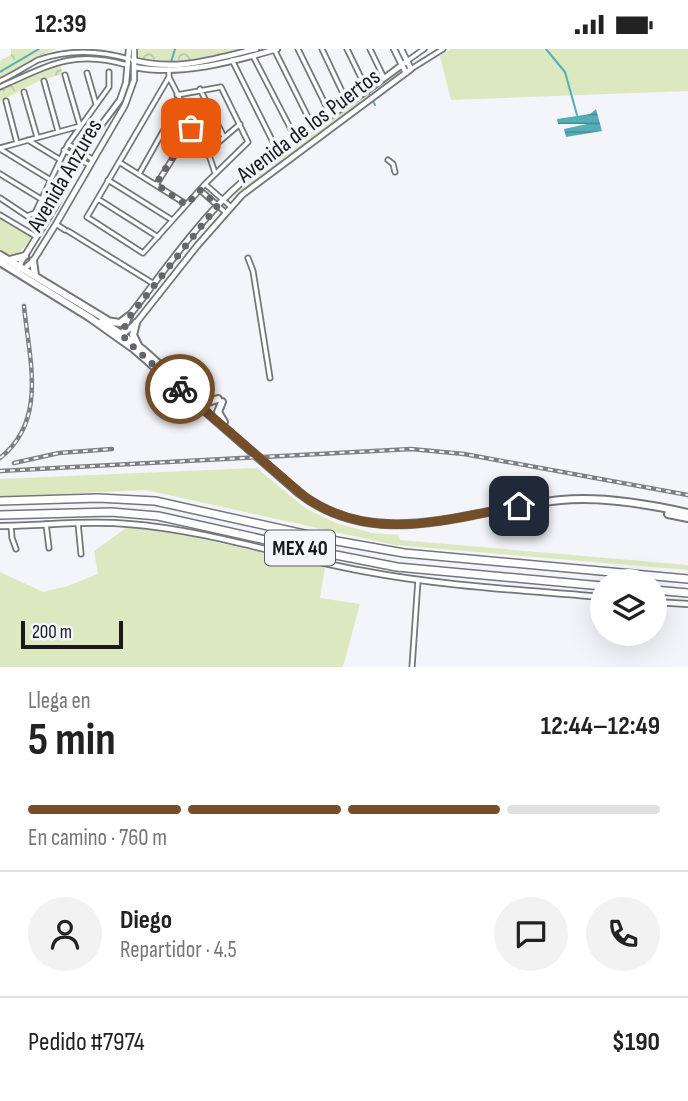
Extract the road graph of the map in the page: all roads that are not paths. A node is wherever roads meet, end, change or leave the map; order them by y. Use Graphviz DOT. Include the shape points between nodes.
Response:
graph roads {
  1 [pos="131,49"];
  2 [pos="275,49"];
  3 [pos="299,49"];
  4 [pos="322,49"];
  5 [pos="347,49"];
  6 [pos="370,49"];
  7 [pos="394,49"];
  8 [pos="401,49"];
  9 [pos="424,49"];
  10 [pos="443,49"];
  11 [pos="254,52"];
  12 [pos="64,54"];
  13 [pos="132,59"];
  14 [pos="232,60"];
  15 [pos="407,61"];
  16 [pos="401,65"];
  17 [pos="132,66"];
  18 [pos="411,69"];
  19 [pos="109,72"];
  20 [pos="169,72"];
  21 [pos="87,73"];
  22 [pos="406,74"];
  23 [pos="65,75"];
  24 [pos="384,78"];
  25 [pos="10,80"];
  26 [pos="0,81"];
  27 [pos="44,81"];
  28 [pos="0,87"];
  29 [pos="200,89"];
  30 [pos="367,90"];
  31 [pos="24,92"];
  32 [pos="177,95"];
  33 [pos="6,101"];
  34 [pos="180,101"];
  35 [pos="348,104"];
  36 [pos="96,106"];
  37 [pos="112,111"];
  38 [pos="119,115"];
  39 [pos="331,117"];
  40 [pos="240,124"];
  41 [pos="80,126"];
  42 [pos="193,126"];
  43 [pos="314,129"];
  44 [pos="58,131"];
  45 [pos="37,137"];
  46 [pos="224,137"];
  47 [pos="28,140"];
  48 [pos="296,141"];
  49 [pos="17,143"];
  50 [pos="68,144"];
  51 [pos="0,149"];
  52 [pos="64,150"];
  53 [pos="80,152"];
  54 [pos="206,152"];
  55 [pos="279,154"];
  56 [pos="77,158"];
  57 [pos="59,159"];
  58 [pos="92,159"];
  59 [pos="388,160"];
  60 [pos="119,162"];
  61 [pos="89,165"];
  62 [pos="395,172"];
  63 [pos="0,174"];
  64 [pos="139,174"];
  65 [pos="215,174"];
  66 [pos="50,179"];
  67 [pos="108,180"];
  68 [pos="156,184"];
  69 [pos="205,184"];
  70 [pos="200,190"];
  71 [pos="0,198"];
  72 [pos="41,199"];
  73 [pos="98,199"];
  74 [pos="223,200"];
  75 [pos="186,205"];
  76 [pos="218,205"];
  77 [pos="55,207"];
  78 [pos="230,207"];
  79 [pos="63,211"];
  80 [pos="225,212"];
  81 [pos="0,215"];
  82 [pos="172,221"];
  83 [pos="56,224"];
  84 [pos="38,237"];
  85 [pos="158,237"];
  86 [pos="25,256"];
  87 [pos="248,258"];
  88 [pos="2,259"];
  89 [pos="33,261"];
  90 [pos="169,265"];
  91 [pos="21,269"];
  92 [pos="177,272"];
  93 [pos="36,276"];
  94 [pos="154,284"];
  95 [pos="45,289"];
  96 [pos="79,302"];
  97 [pos="90,315"];
  98 [pos="130,316"];
  99 [pos="111,323"];
  100 [pos="136,323"];
  101 [pos="122,335"];
  102 [pos="142,349"];
  103 [pos="152,365"];
  104 [pos="270,377"];
  105 [pos="196,397"];
  106 [pos="224,422"];
  107 [pos="0,501"];
  108 [pos="0,515"];
  109 [pos="687,516"];
  110 [pos="78,523"];
  111 [pos="46,524"];
  112 [pos="372,524"];
  113 [pos="0,526"];
  114 [pos="11,526"];
  115 [pos="49,548"];
  116 [pos="16,549"];
  117 [pos="81,554"];
  118 [pos="688,579"];
  119 [pos="418,580"];
  120 [pos="590,585"];
  121 [pos="667,591"];
  122 [pos="688,593"];
  123 [pos="590,596"];
  124 [pos="667,603"];
  125 [pos="688,604"];
  126 [pos="412,667"];
  1 -- 13 [label="street, Avenida Anzures"];
  2 -- 11 [label="street"];
  2 -- 43 [label="street"];
  3 -- 39 [label="street"];
  4 -- 35 [label="street"];
  5 -- 30 [label="street"];
  6 -- 24 [label="street"];
  7 -- 16 [label="street"];
  8 -- 15 [label="street"];
  9 -- 15 [label="street, Avenida de los Puertos"];
  10 -- 18 [label="street, Avenida de los Puertos"];
  11 -- 14 [label="street"];
  11 -- 20 [label="street"];
  11 -- 48 [label="street"];
  12 -- 13 [label="street" via="89,49"];
  12 -- 17 [label="street" via="93,54"];
  12 -- 25 [label="street" via="39,60"];
  13 -- 17 [label="street, Avenida Anzures"];
  13 -- 20 [label="street"];
  14 -- 20 [label="street"];
  14 -- 55 [label="street"];
  15 -- 16 [label="street, Avenida de los Puertos"];
  15 -- 18 [label="street"];
  16 -- 22 [label="street"];
  16 -- 24 [label="street, Avenida de los Puertos"];
  17 -- 20 [label="street"];
  17 -- 37 [label="street, Avenida Anzures"];
  17 -- 38 [label="street, Avenida Anzures" via="132,88"];
  18 -- 22 [label="street, Avenida de los Puertos"];
  19 -- 36 [label="street" via="109,87"];
  20 -- 32 [label="street"];
  20 -- 60 [label="street"];
  21 -- 36 [label="street"];
  22 -- 78 [label="street, Avenida de los Puertos"];
  23 -- 41 [label="street"];
  24 -- 30 [label="street, Avenida de los Puertos"];
  25 -- 26 [label="street"];
  25 -- 28 [label="street"];
  27 -- 44 [label="street"];
  29 -- 32 [label="street"];
  29 -- 40 [label="street" via="221,87"];
  29 -- 46 [label="street"];
  30 -- 35 [label="street, Avenida de los Puertos"];
  31 -- 45 [label="street"];
  32 -- 34 [label="street"];
  33 -- 49 [label="street"];
  34 -- 42 [label="street"];
  34 -- 64 [label="street"];
  35 -- 39 [label="street, Avenida de los Puertos"];
  36 -- 41 [label="street"];
  37 -- 38 [label="street"];
  37 -- 53 [label="street, Avenida Anzures"];
  38 -- 58 [label="street, Avenida Anzures"];
  39 -- 43 [label="street, Avenida de los Puertos"];
  40 -- 46 [label="street"];
  40 -- 65 [label="street" via="247,145"];
  41 -- 44 [label="street"];
  41 -- 50 [label="street"];
  42 -- 54 [label="street"];
  42 -- 68 [label="street"];
  43 -- 48 [label="street, Avenida de los Puertos"];
  44 -- 45 [label="street"];
  45 -- 47 [label="street"];
  46 -- 54 [label="street"];
  47 -- 49 [label="street"];
  47 -- 57 [label="street"];
  48 -- 55 [label="street, Avenida de los Puertos"];
  49 -- 51 [label="street"];
  50 -- 52 [label="street"];
  50 -- 53 [label="street"];
  51 -- 66 [label="street"];
  52 -- 56 [label="street"];
  52 -- 57 [label="street"];
  53 -- 56 [label="street, Avenida Anzures"];
  53 -- 58 [label="street"];
  54 -- 65 [label="street"];
  55 -- 74 [label="street, Avenida de los Puertos"];
  56 -- 61 [label="street"];
  56 -- 77 [label="street, Avenida Anzures"];
  57 -- 66 [label="street"];
  58 -- 61 [label="street, Avenida Anzures"];
  59 -- 62 [label="street"];
  60 -- 64 [label="street"];
  60 -- 67 [label="street"];
  61 -- 79 [label="street, Avenida Anzures"];
  63 -- 72 [label="street"];
  64 -- 68 [label="street"];
  65 -- 69 [label="street"];
  66 -- 72 [label="street"];
  67 -- 73 [label="street"];
  67 -- 82 [label="street"];
  68 -- 75 [label="street"];
  69 -- 70 [label="street"];
  69 -- 74 [label="street"];
  70 -- 75 [label="street"];
  70 -- 76 [label="street"];
  71 -- 72 [label="street" via="30,216"];
  73 -- 85 [label="street"];
  73 -- 85 [label="street" via="87,217 117,237 144,253"];
  74 -- 76 [label="street, Avenida de los Puertos"];
  74 -- 78 [label="street"];
  75 -- 82 [label="street"];
  76 -- 80 [label="street"];
  76 -- 90 [label="street, Avenida de los Puertos"];
  77 -- 79 [label="street"];
  77 -- 84 [label="street, Avenida Anzures"];
  78 -- 80 [label="street, Avenida de los Puertos"];
  79 -- 83 [label="street, Avenida Anzures"];
  80 -- 92 [label="street, Avenida de los Puertos"];
  81 -- 84 [label="street"];
  82 -- 85 [label="street"];
  83 -- 89 [label="street, Avenida Anzures"];
  83 -- 94 [label="street"];
  84 -- 86 [label="street, Avenida Anzures"];
  86 -- 88 [label="main road"];
  86 -- 89 [label="street"];
  86 -- 91 [label="street, Avenida Anzures"];
  87 -- 104 [label="street"];
  88 -- 91 [label="main road"];
  88 -- 95 [label="main road"];
  89 -- 91 [label="street, Avenida Anzures"];
  89 -- 93 [label="main road"];
  90 -- 92 [label="street"];
  90 -- 94 [label="street, Avenida de los Puertos"];
  91 -- 93 [label="main road"];
  91 -- 95 [label="main road"];
  91 -- 97 [label="main road"];
  92 -- 100 [label="street, Avenida de los Puertos"];
  93 -- 96 [label="main road"];
  94 -- 98 [label="street, Avenida de los Puertos"];
  95 -- 97 [label="main road"];
  96 -- 97 [label="main road"];
  96 -- 99 [label="main road"];
  97 -- 99 [label="main road"];
  97 -- 101 [label="main road"];
  97 -- 103 [label="main road"];
  98 -- 99 [label="main road"];
  98 -- 101 [label="street, Avenida de los Puertos"];
  100 -- 101 [label="street, Avenida de los Puertos"];
  100 -- 102 [label="main road" via="133,335"];
  101 -- 102 [label="main road"];
  101 -- 103 [label="main road"];
  102 -- 105 [label="main road"];
  103 -- 112 [label="main road" via="305,497 333,513"];
  105 -- 106 [label="main road"];
  105 -- 106 [label="main road" via="220,400 218,412"];
  106 -- 112 [label="main road" via="312,499"];
  107 -- 118 [label="highway, MEX 40" via="146,500 404,553"];
  108 -- 120 [label="highway, MEX 40" via="151,515 397,566"];
  109 -- 112 [label="main road" via="598,500 564,499 425,523"];
  110 -- 111 [label="street"];
  110 -- 117 [label="street"];
  110 -- 119 [label="street" via="145,525"];
  111 -- 114 [label="street"];
  111 -- 115 [label="street"];
  113 -- 114 [label="street"];
  114 -- 116 [label="street"];
  119 -- 123 [label="street"];
  119 -- 126 [label="street"];
  121 -- 122 [label="highway"];
  124 -- 125 [label="street"];
}
